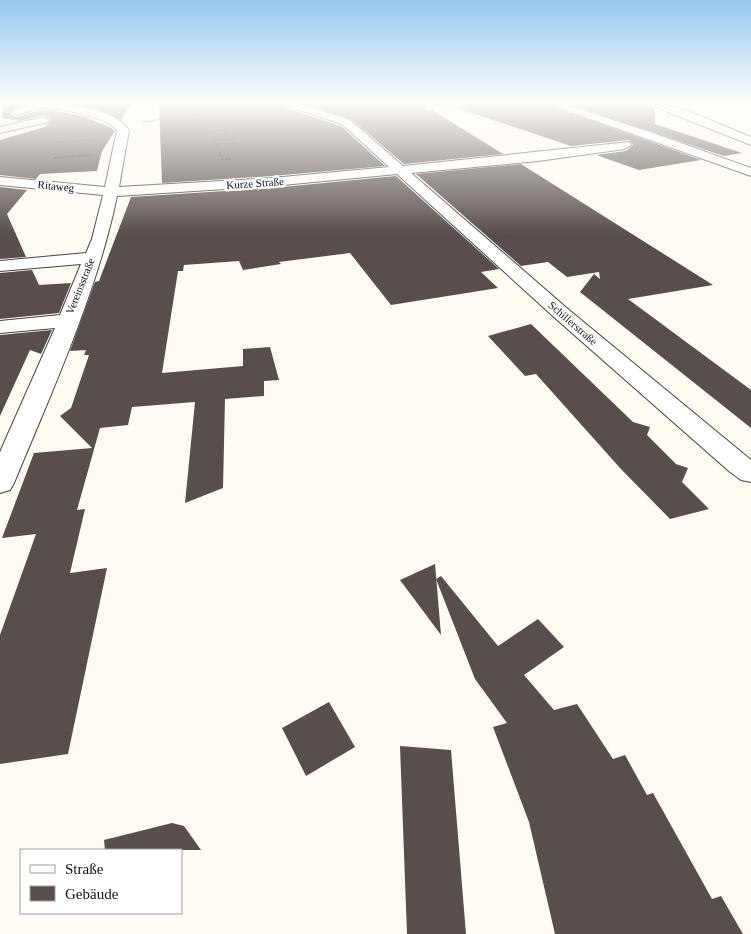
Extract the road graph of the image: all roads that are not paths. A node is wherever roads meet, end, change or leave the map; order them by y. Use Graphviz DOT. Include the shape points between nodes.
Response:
graph roads {
  1 [pos="120,147"];
  2 [pos="372,147"];
  3 [pos="613,147"];
  4 [pos="681,147"];
  5 [pos="688,160"];
  6 [pos="397,170"];
  7 [pos="751,172"];
  8 [pos="0,182"];
  9 [pos="751,183"];
  10 [pos="112,192"];
  11 [pos="91,258"];
  12 [pos="0,266"];
  13 [pos="66,321"];
  14 [pos="0,327"];
  15 [pos="751,473"];
  16 [pos="0,483"];
  1 -- 10 [label="street, Vereinsstraße"];
  2 -- 6 [label="street, Schillerstraße"];
  3 -- 6 [label="street"];
  4 -- 7 [label="street"];
  5 -- 9 [label="street"];
  6 -- 10 [label="street, Kurze Straße"];
  6 -- 15 [label="street, Schillerstraße" via="576,327"];
  8 -- 10 [label="street, Ritaweg"];
  10 -- 11 [label="street, Vereinsstraße" via="100,239"];
  11 -- 12 [label="street"];
  11 -- 13 [label="street, Vereinsstraße"];
  13 -- 14 [label="street"];
  13 -- 16 [label="street, Vereinsstraße" via="49,370"];
}
